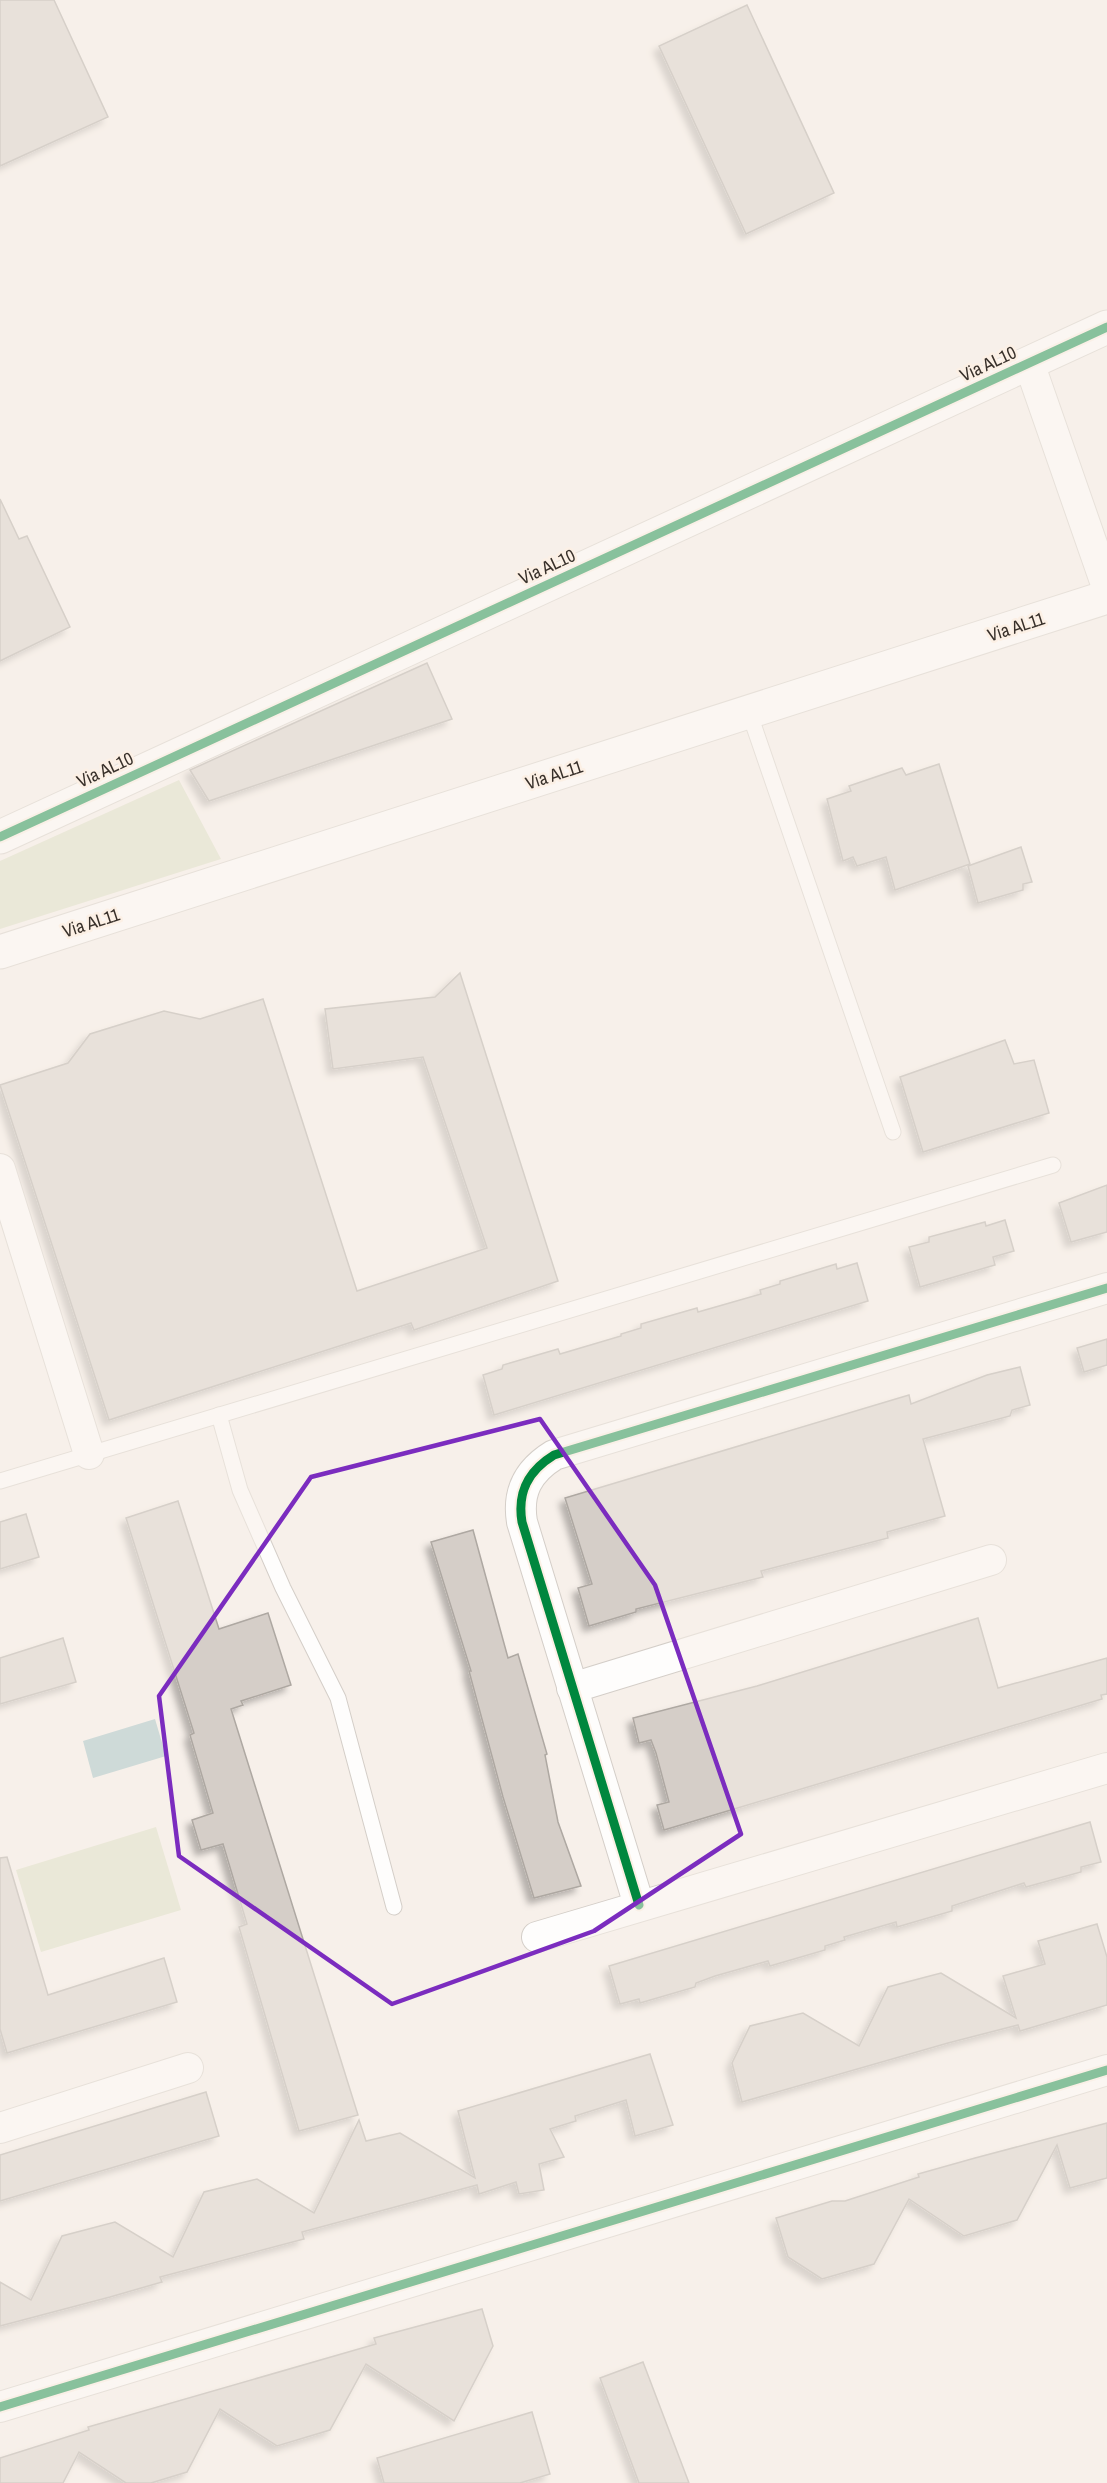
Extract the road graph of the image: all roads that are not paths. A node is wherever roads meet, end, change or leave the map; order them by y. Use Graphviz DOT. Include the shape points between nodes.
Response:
graph roads {
  1 [pos="1107,327"];
  2 [pos="1029,363"];
  3 [pos="1107,588"];
  4 [pos="1107,597"];
  5 [pos="749,712"];
  6 [pos="0,837"];
  7 [pos="0,952"];
  8 [pos="893,1132"];
  9 [pos="1053,1165"];
  10 [pos="0,1169"];
  11 [pos="1107,1288"];
  12 [pos="219,1415"];
  13 [pos="89,1454"];
  14 [pos="0,1481"];
  15 [pos="992,1560"];
  16 [pos="573,1688"];
  17 [pos="1107,1768"];
  18 [pos="639,1905"];
  19 [pos="394,1907"];
  20 [pos="537,1937"];
  21 [pos="188,2068"];
  22 [pos="1107,2070"];
  23 [pos="0,2128"];
  24 [pos="0,2407"];
  1 -- 2 [label="street, Via AL10"];
  2 -- 3 [label="street"];
  2 -- 6 [label="street, Via AL10"];
  4 -- 5 [label="street, Via AL11"];
  5 -- 7 [label="street, Via AL11"];
  5 -- 8 [label="lane"];
  9 -- 12 [label="lane"];
  10 -- 13 [label="street"];
  11 -- 16 [label="street" via="554,1455 542,1463 526,1480 519,1507"];
  12 -- 13 [label="lane"];
  12 -- 19 [label="lane" via="240,1490 338,1698"];
  13 -- 14 [label="lane"];
  15 -- 16 [label="street"];
  16 -- 18 [label="street"];
  17 -- 18 [label="street"];
  18 -- 20 [label="street"];
  21 -- 23 [label="street"];
  22 -- 24 [label="street"];
}
